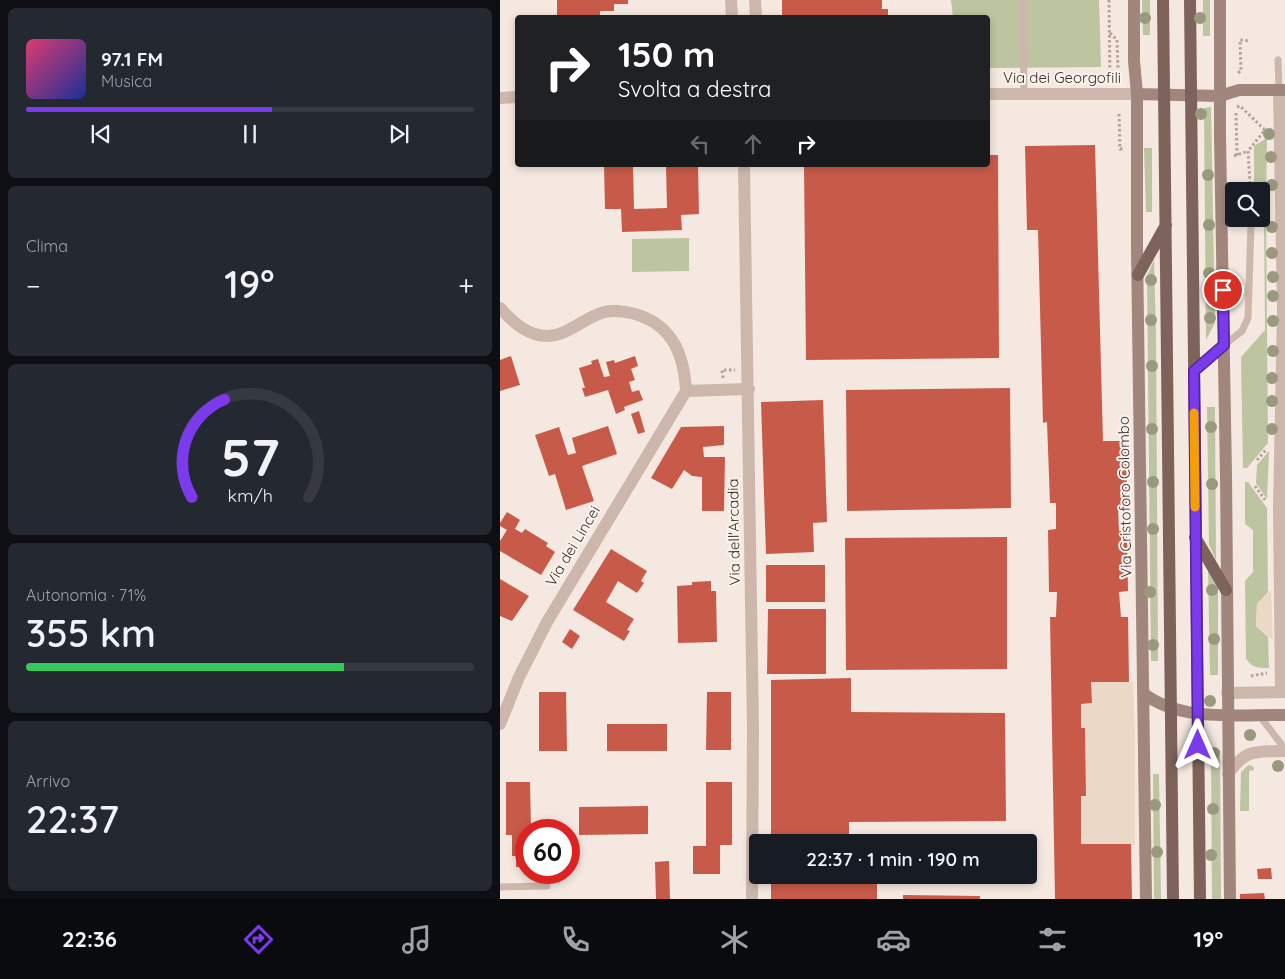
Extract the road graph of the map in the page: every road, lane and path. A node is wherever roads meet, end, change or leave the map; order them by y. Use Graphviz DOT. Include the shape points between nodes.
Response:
graph roads {
  1 [pos="731,0"];
  2 [pos="755,0"];
  3 [pos="1023,0"];
  4 [pos="1109,0"];
  5 [pos="1134,0"];
  6 [pos="1163,0"];
  7 [pos="1190,0"];
  8 [pos="1220,0"];
  9 [pos="732,15"];
  10 [pos="756,15"];
  11 [pos="1109,33"];
  12 [pos="1240,40"];
  13 [pos="1250,40"];
  14 [pos="1235,44"];
  15 [pos="1278,60"];
  16 [pos="1118,68"];
  17 [pos="1109,72"];
  18 [pos="1238,72"];
  19 [pos="1282,90"];
  20 [pos="1024,93"];
  21 [pos="990,94"];
  22 [pos="1137,94"];
  23 [pos="1164,95"];
  24 [pos="1191,95"];
  25 [pos="1220,96"];
  26 [pos="515,97"];
  27 [pos="500,98"];
  28 [pos="1236,113"];
  29 [pos="1119,114"];
  30 [pos="1265,130"];
  31 [pos="1119,140"];
  32 [pos="1237,156"];
  33 [pos="744,167"];
  34 [pos="1221,180"];
  35 [pos="1250,182"];
  36 [pos="1225,186"];
  37 [pos="1166,225"];
  38 [pos="1251,227"];
  39 [pos="1138,274"];
  40 [pos="500,308"];
  41 [pos="1224,345"];
  42 [pos="735,370"];
  43 [pos="1194,371"];
  44 [pos="723,379"];
  45 [pos="749,389"];
  46 [pos="686,391"];
  47 [pos="1195,537"];
  48 [pos="1226,590"];
  49 [pos="1283,692"];
  50 [pos="1143,693"];
  51 [pos="1227,693"];
  52 [pos="1172,709"];
  53 [pos="1198,714"];
  54 [pos="1228,714"];
  55 [pos="1259,714"];
  56 [pos="1285,715"];
  57 [pos="500,724"];
  58 [pos="1285,750"];
  59 [pos="1228,774"];
  60 [pos="547,886"];
  61 [pos="500,888"];
  62 [pos="752,899"];
  63 [pos="1146,899"];
  64 [pos="1173,899"];
  65 [pos="1200,899"];
  66 [pos="1230,899"];
  1 -- 9 [label="street"];
  2 -- 10 [label="street"];
  3 -- 20 [label="lane"];
  4 -- 11 [label="path"];
  5 -- 22 [label="main road, Via Cristoforo Colombo"];
  6 -- 23 [label="main road"];
  7 -- 24 [label="main road"];
  8 -- 25 [label="main road"];
  11 -- 16 [label="path" via="1117,40"];
  11 -- 17 [label="path"];
  12 -- 13 [label="path"];
  12 -- 14 [label="path" via="1235,39"];
  12 -- 18 [label="path"];
  15 -- 19 [label="lane"];
  19 -- 25 [label="main road" via="1239,90"];
  19 -- 49 [label="street" via="1283,310 1279,508"];
  20 -- 21 [label="street, Via dei Georgofili"];
  20 -- 22 [label="street, Via dei Georgofili"];
  22 -- 23 [label="main road"];
  22 -- 39 [label="main road, Via Cristoforo Colombo"];
  23 -- 24 [label="main road"];
  23 -- 37 [label="main road"];
  24 -- 25 [label="main road"];
  24 -- 43 [label="main road"];
  25 -- 34 [label="main road"];
  26 -- 27 [label="street"];
  28 -- 32 [label="path"];
  29 -- 31 [label="path"];
  30 -- 35 [label="path" via="1248,150"];
  33 -- 45 [label="street, Via dell'Arcadia"];
  34 -- 36 [label="lane"];
  34 -- 41 [label="main road"];
  37 -- 39 [label="main road"];
  37 -- 52 [label="main road"];
  38 -- 41 [label="lane" via="1248,318 1242,331"];
  39 -- 50 [label="main road, Via Cristoforo Colombo"];
  40 -- 46 [label="street" via="519,326 534,334 550,336 607,311 641,316 661,328 674,343 681,359"];
  41 -- 43 [label="main road"];
  41 -- 48 [label="main road"];
  42 -- 44 [label="path" via="722,370"];
  43 -- 47 [label="main road"];
  45 -- 46 [label="street"];
  45 -- 62 [label="street, Via dell'Arcadia"];
  46 -- 57 [label="street, Via dei Lincei" via="547,622"];
  47 -- 48 [label="main road"];
  47 -- 53 [label="main road"];
  48 -- 51 [label="main road"];
  49 -- 51 [label="street"];
  50 -- 52 [label="main road"];
  50 -- 63 [label="main road, Via Cristoforo Colombo"];
  51 -- 54 [label="main road"];
  52 -- 53 [label="main road"];
  52 -- 64 [label="main road"];
  53 -- 54 [label="main road"];
  53 -- 65 [label="main road"];
  54 -- 55 [label="main road"];
  54 -- 59 [label="main road"];
  55 -- 56 [label="main road"];
  55 -- 58 [label="lane"];
  58 -- 59 [label="street" via="1247,754"];
  59 -- 66 [label="main road"];
  60 -- 61 [label="lane"];
}
